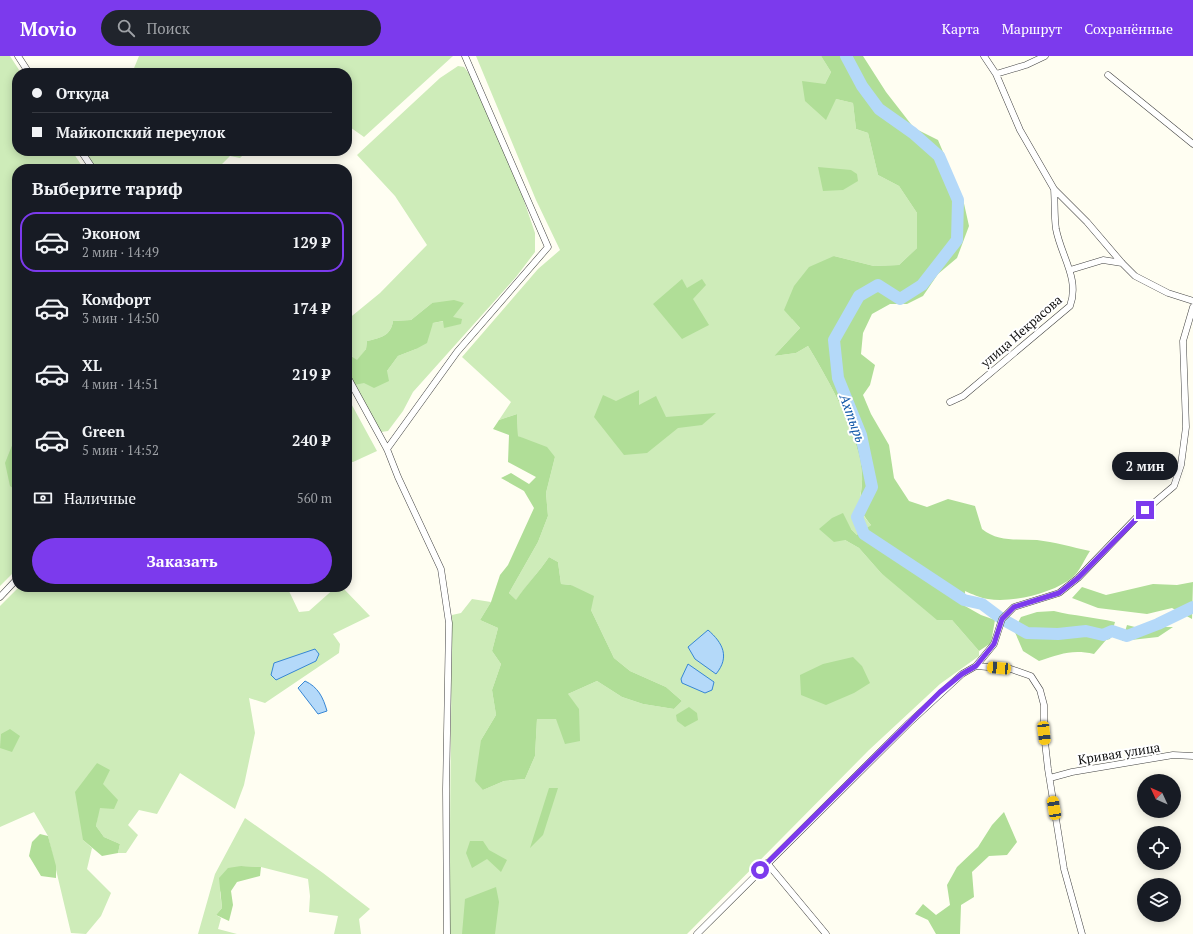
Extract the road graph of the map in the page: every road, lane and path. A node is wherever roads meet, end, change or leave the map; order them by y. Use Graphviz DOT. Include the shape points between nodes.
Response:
graph roads {
  1 [pos="18,56"];
  2 [pos="465,56"];
  3 [pos="984,56"];
  4 [pos="1045,56"];
  5 [pos="26,68"];
  6 [pos="996,74"];
  7 [pos="1108,75"];
  8 [pos="1193,144"];
  9 [pos="1054,189"];
  10 [pos="1122,263"];
  11 [pos="1070,270"];
  12 [pos="1193,301"];
  13 [pos="1193,307"];
  14 [pos="352,385"];
  15 [pos="950,402"];
  16 [pos="387,449"];
  17 [pos="12,584"];
  18 [pos="0,597"];
  19 [pos="976,666"];
  20 [pos="1193,756"];
  21 [pos="1050,778"];
  22 [pos="767,863"];
  23 [pos="447,934"];
  24 [pos="697,934"];
  25 [pos="826,934"];
  26 [pos="1082,934"];
  1 -- 5 [label="street"];
  2 -- 16 [label="street" via="548,247 457,352"];
  3 -- 6 [label="street, улица Некрасова"];
  4 -- 6 [label="street"];
  6 -- 9 [label="street, улица Некрасова" via="1020,130"];
  7 -- 8 [label="street"];
  9 -- 10 [label="street, улица Некрасова"];
  9 -- 11 [label="street, улица Некрасова" via="1056,230"];
  10 -- 11 [label="street" via="1103,260"];
  10 -- 12 [label="street, улица Некрасова" via="1135,276 1168,293"];
  11 -- 15 [label="street, улица Некрасова" via="1074,297 1070,306 963,396"];
  13 -- 19 [label="street" via="1182,341 1186,427 1181,465 1174,486 1136,518 1078,578 1059,593 1014,607 1002,619 994,644"];
  14 -- 16 [label="street"];
  16 -- 23 [label="street" via="442,569 449,623"];
  17 -- 18 [label="street"];
  19 -- 21 [label="street" via="1010,669 1031,676 1040,690 1044,705 1044,733"];
  19 -- 22 [label="street" via="940,692"];
  20 -- 21 [label="street, Кривая улица" via="1173,755"];
  21 -- 26 [label="street" via="1064,869"];
  22 -- 24 [label="street"];
  22 -- 25 [label="street"];
}
